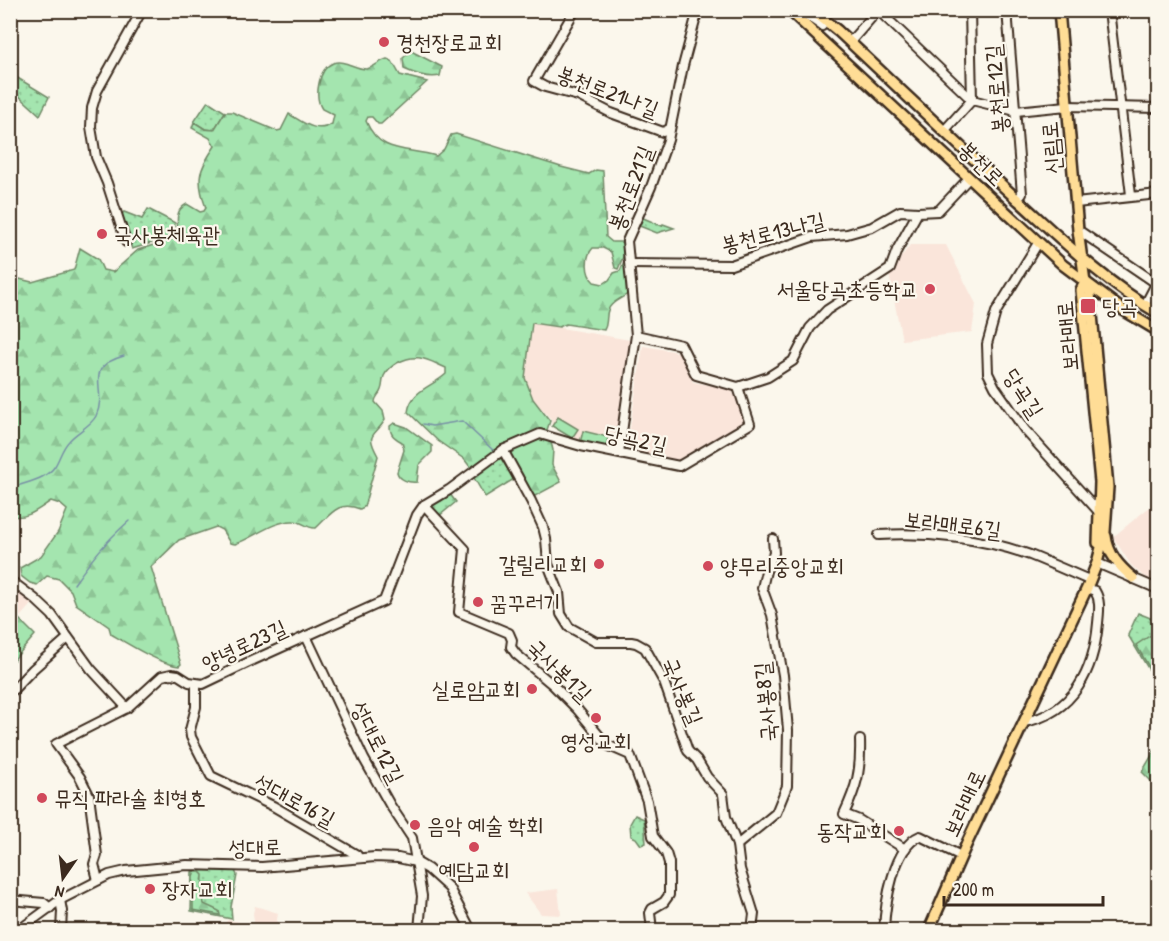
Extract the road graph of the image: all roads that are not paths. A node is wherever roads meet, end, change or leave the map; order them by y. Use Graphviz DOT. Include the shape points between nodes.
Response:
graph roads {
  1 [pos="142,10"];
  2 [pos="575,10"];
  3 [pos="698,10"];
  4 [pos="789,10"];
  5 [pos="798,10"];
  6 [pos="812,10"];
  7 [pos="820,10"];
  8 [pos="878,10"];
  9 [pos="970,10"];
  10 [pos="1007,10"];
  11 [pos="1059,10"];
  12 [pos="1109,10"];
  13 [pos="826,21"];
  14 [pos="838,31"];
  15 [pos="850,42"];
  16 [pos="972,100"];
  17 [pos="1067,106"];
  18 [pos="1119,108"];
  19 [pos="1158,108"];
  20 [pos="1016,111"];
  21 [pos="669,129"];
  22 [pos="946,133"];
  23 [pos="937,148"];
  24 [pos="989,174"];
  25 [pos="969,178"];
  26 [pos="976,185"];
  27 [pos="1158,194"];
  28 [pos="1131,195"];
  29 [pos="1017,200"];
  30 [pos="1076,203"];
  31 [pos="918,212"];
  32 [pos="1078,230"];
  33 [pos="126,242"];
  34 [pos="1038,243"];
  35 [pos="1080,257"];
  36 [pos="630,264"];
  37 [pos="1157,281"];
  38 [pos="1084,282"];
  39 [pos="1145,305"];
  40 [pos="1158,313"];
  41 [pos="1158,331"];
  42 [pos="636,335"];
  43 [pos="738,387"];
  44 [pos="503,450"];
  45 [pos="620,453"];
  46 [pos="424,505"];
  47 [pos="1100,513"];
  48 [pos="1105,532"];
  49 [pos="879,535"];
  50 [pos="773,539"];
  51 [pos="1097,563"];
  52 [pos="1133,578"];
  53 [pos="10,580"];
  54 [pos="1088,584"];
  55 [pos="1158,589"];
  56 [pos="306,636"];
  57 [pos="68,638"];
  58 [pos="196,684"];
  59 [pos="10,693"];
  60 [pos="128,708"];
  61 [pos="1024,722"];
  62 [pos="860,740"];
  63 [pos="737,845"];
  64 [pos="905,849"];
  65 [pos="961,856"];
  66 [pos="358,858"];
  67 [pos="416,862"];
  68 [pos="98,880"];
  69 [pos="10,900"];
  70 [pos="60,900"];
  71 [pos="50,908"];
  72 [pos="19,930"];
  73 [pos="61,930"];
  74 [pos="419,930"];
  75 [pos="471,930"];
  76 [pos="652,930"];
  77 [pos="752,930"];
  78 [pos="884,930"];
  79 [pos="929,930"];
  1 -- 33 [label="street" via="100,85 92,108 96,157"];
  2 -- 21 [label="street, 봉천로21나길" via="534,81 663,132"];
  3 -- 21 [label="street, 봉천로21길"];
  4 -- 23 [label="main road, 봉천로"];
  5 -- 13 [label="street" via="820,26"];
  6 -- 13 [label="main road, 봉천로"];
  7 -- 13 [label="street"];
  7 -- 14 [label="street"];
  8 -- 15 [label="street"];
  8 -- 16 [label="street"];
  9 -- 16 [label="street"];
  10 -- 20 [label="street, 봉천로12길"];
  11 -- 17 [label="main road, 신림로"];
  12 -- 18 [label="street"];
  13 -- 14 [label="main road, 봉천로"];
  14 -- 15 [label="main road, 봉천로"];
  15 -- 22 [label="main road, 봉천로"];
  16 -- 20 [label="street"];
  16 -- 22 [label="street"];
  17 -- 18 [label="street"];
  17 -- 20 [label="street"];
  17 -- 30 [label="main road, 신림로"];
  18 -- 19 [label="street"];
  18 -- 28 [label="street"];
  20 -- 29 [label="street, 봉천로12길" via="1022,194"];
  21 -- 36 [label="street, 봉천로21길" via="651,187 627,241"];
  22 -- 23 [label="main road" via="950,146"];
  22 -- 24 [label="main road, 봉천로"];
  23 -- 25 [label="main road, 봉천로"];
  24 -- 26 [label="main road" via="974,172"];
  24 -- 29 [label="main road, 봉천로"];
  25 -- 26 [label="main road, 봉천로"];
  25 -- 31 [label="street, 봉천로13나길" via="938,211"];
  26 -- 34 [label="main road, 봉천로"];
  27 -- 28 [label="street"];
  28 -- 30 [label="street"];
  29 -- 35 [label="main road, 봉천로"];
  30 -- 32 [label="main road, 신림로"];
  31 -- 36 [label="street, 봉천로13나길" via="900,211 872,227 812,237 731,265"];
  31 -- 43 [label="street" via="890,269 827,310 810,328 793,361 768,377"];
  32 -- 35 [label="main road, 신림로"];
  32 -- 37 [label="street"];
  34 -- 38 [label="main road, 봉천로"];
  34 -- 47 [label="street, 당곡길" via="996,312 987,344 988,373 1025,430"];
  35 -- 38 [label="main road, 신림로"];
  35 -- 39 [label="main road, 봉천로"];
  36 -- 42 [label="street, 봉천로21길"];
  37 -- 39 [label="street"];
  38 -- 41 [label="main road, 봉천로"];
  38 -- 47 [label="main road, 보라매로" via="1081,290"];
  38 -- 48 [label="main road, 보라매로" via="1090,292 1107,456"];
  39 -- 40 [label="main road, 봉천로"];
  42 -- 43 [label="street" via="681,345 696,375"];
  42 -- 45 [label="street, 봉천로21길"];
  43 -- 45 [label="street, 당곡2길" via="750,424 679,466"];
  44 -- 45 [label="street, 당곡2길" via="540,434"];
  44 -- 46 [label="street"];
  44 -- 63 [label="street, 국사봉길" via="543,527 548,564 568,627 596,642 631,642 645,648 664,682 688,751 723,794 726,817"];
  46 -- 56 [label="street, 양녕로23길" via="384,601"];
  46 -- 76 [label="street, 국사봉1길" via="465,549 459,612 509,633 516,654 569,701 603,742 630,755 647,801 653,836 669,863 669,895 650,913"];
  47 -- 51 [label="main road, 보라매로"];
  48 -- 51 [label="main road, 보라매로"];
  48 -- 52 [label="main road" via="1108,549"];
  49 -- 54 [label="street, 보라매로6길" via="981,541 1028,555"];
  50 -- 63 [label="street, 국사봉8길" via="774,553 762,583 783,675 788,730 787,786 776,813"];
  51 -- 52 [label="street"];
  51 -- 54 [label="main road, 보라매로"];
  52 -- 55 [label="street"];
  53 -- 57 [label="street" via="52,615"];
  54 -- 61 [label="main road, 보라매로"];
  54 -- 61 [label="street" via="1099,603 1092,658 1085,677 1050,715"];
  56 -- 58 [label="street, 양녕로23길"];
  56 -- 67 [label="street, 성대로12길" via="364,759 412,838"];
  57 -- 59 [label="street"];
  57 -- 60 [label="street"];
  58 -- 60 [label="street, 양녕로23길" via="177,675 162,676"];
  58 -- 66 [label="street, 성대로16길" via="191,737 211,776 273,806"];
  60 -- 68 [label="street, 양녕로23길" via="56,744 89,795"];
  61 -- 65 [label="main road, 보라매로"];
  62 -- 64 [label="street" via="861,765 844,814"];
  63 -- 77 [label="street, 국사봉길" via="754,914"];
  64 -- 65 [label="street" via="920,836"];
  64 -- 78 [label="street" via="891,884"];
  65 -- 79 [label="main road, 보라매로"];
  66 -- 67 [label="street, 성대로"];
  66 -- 68 [label="street, 성대로" via="262,867 171,867 126,871"];
  67 -- 74 [label="street, 성대로12길" via="422,896"];
  67 -- 75 [label="street, 성대로" via="449,888"];
  68 -- 70 [label="street, 성대로"];
  69 -- 71 [label="street" via="44,903"];
  70 -- 71 [label="street, 성대로"];
  70 -- 73 [label="street"];
  71 -- 72 [label="street, 성대로"];
}
